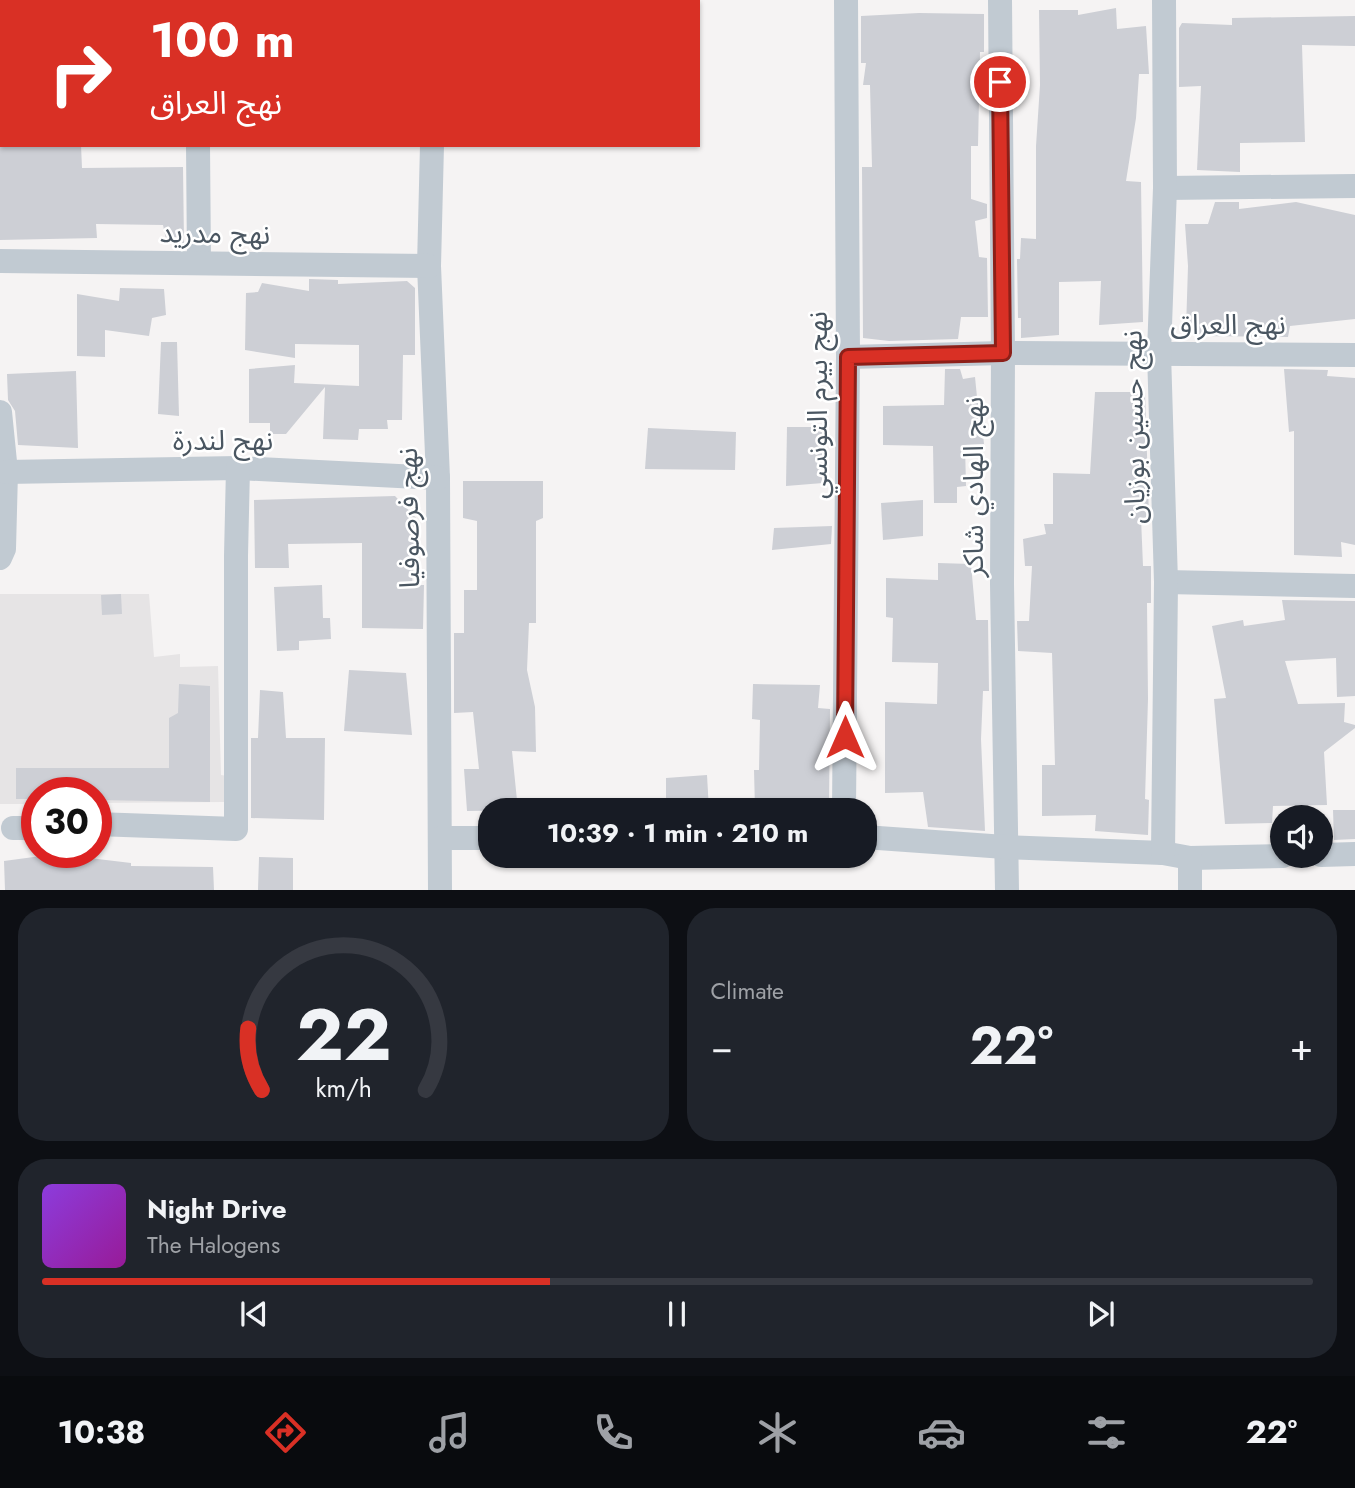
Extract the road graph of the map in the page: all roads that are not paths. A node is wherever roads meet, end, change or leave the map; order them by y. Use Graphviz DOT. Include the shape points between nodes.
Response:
graph roads {
  1 [pos="846,0"];
  2 [pos="1000,0"];
  3 [pos="1164,0"];
  4 [pos="198,147"];
  5 [pos="432,147"];
  6 [pos="1355,186"];
  7 [pos="1165,188"];
  8 [pos="0,261"];
  9 [pos="199,262"];
  10 [pos="429,267"];
  11 [pos="1003,353"];
  12 [pos="1159,354"];
  13 [pos="1355,355"];
  14 [pos="848,357"];
  15 [pos="0,412"];
  16 [pos="238,468"];
  17 [pos="6,472"];
  18 [pos="438,478"];
  19 [pos="0,558"];
  20 [pos="1166,582"];
  21 [pos="1355,586"];
  22 [pos="844,798"];
  23 [pos="112,825"];
  24 [pos="441,838"];
  25 [pos="478,838"];
  26 [pos="877,838"];
  27 [pos="1005,847"];
  28 [pos="1163,853"];
  29 [pos="1355,854"];
  30 [pos="1333,855"];
  31 [pos="1270,856"];
  32 [pos="1190,858"];
  33 [pos="440,890"];
  34 [pos="1007,890"];
  35 [pos="1190,890"];
  1 -- 14 [label="street, نهج بيرم التونسي"];
  2 -- 11 [label="street, نهج الهادي شاكر"];
  3 -- 7 [label="street, نهج حسين بوزيان"];
  4 -- 9 [label="street"];
  5 -- 10 [label="street, نهج فرصوفيا"];
  6 -- 7 [label="street"];
  7 -- 12 [label="street, نهج حسين بوزيان"];
  8 -- 9 [label="street, نهج مدريد"];
  9 -- 10 [label="street, نهج مدريد"];
  10 -- 18 [label="street, نهج فرصوفيا"];
  11 -- 12 [label="street, نهج العراق"];
  11 -- 14 [label="street, نهج العراق"];
  11 -- 27 [label="street, نهج الهادي شاكر"];
  12 -- 13 [label="street, نهج العراق"];
  12 -- 20 [label="street, نهج حسين بوزيان"];
  14 -- 22 [label="street, نهج بيرم التونسي"];
  15 -- 17 [label="street"];
  16 -- 17 [label="street, نهج لندرة"];
  16 -- 18 [label="street, نهج لندرة"];
  16 -- 23 [label="street" via="236,829"];
  17 -- 19 [label="street"];
  18 -- 24 [label="street, نهج فرصوفيا"];
  20 -- 21 [label="street"];
  20 -- 28 [label="street, نهج حسين بوزيان"];
  24 -- 25 [label="street"];
  24 -- 33 [label="street, نهج فرصوفيا"];
  26 -- 27 [label="street"];
  27 -- 28 [label="street"];
  27 -- 34 [label="street, نهج الهادي شاكر"];
  28 -- 32 [label="street"];
  29 -- 30 [label="street"];
  31 -- 32 [label="street"];
  32 -- 35 [label="street"];
}
